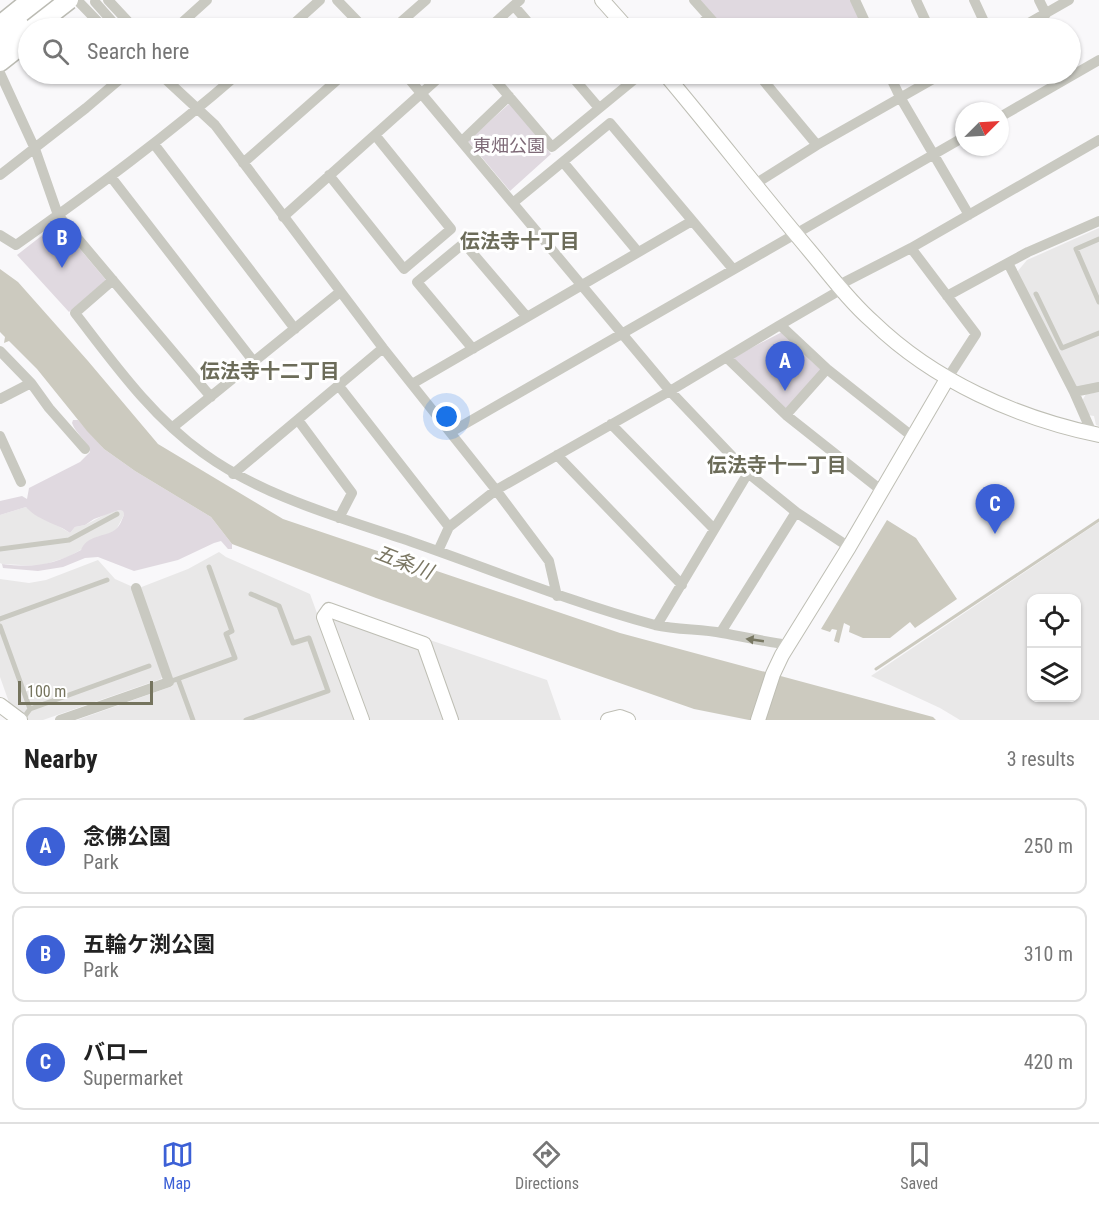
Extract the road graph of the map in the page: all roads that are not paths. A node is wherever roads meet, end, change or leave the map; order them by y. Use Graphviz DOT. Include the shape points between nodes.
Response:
graph roads {
  1 [pos="31,0"];
  2 [pos="36,0"];
  3 [pos="52,0"];
  4 [pos="67,0"];
  5 [pos="108,0"];
  6 [pos="207,0"];
  7 [pos="320,0"];
  8 [pos="337,0"];
  9 [pos="426,0"];
  10 [pos="603,0"];
  11 [pos="694,0"];
  12 [pos="855,0"];
  13 [pos="916,0"];
  14 [pos="974,0"];
  15 [pos="1040,0"];
  16 [pos="1069,0"];
  17 [pos="84,1"];
  18 [pos="517,3"];
  19 [pos="1046,14"];
  20 [pos="709,17"];
  21 [pos="35,18"];
  22 [pos="45,18"];
  23 [pos="58,18"];
  24 [pos="97,18"];
  25 [pos="105,18"];
  26 [pos="125,18"];
  27 [pos="187,18"];
  28 [pos="300,18"];
  29 [pos="354,18"];
  30 [pos="405,18"];
  31 [pos="500,18"];
  32 [pos="527,18"];
  33 [pos="618,18"];
  34 [pos="861,18"];
  35 [pos="924,18"];
  36 [pos="982,18"];
  37 [pos="1039,18"];
  38 [pos="0,25"];
  39 [pos="0,29"];
  40 [pos="18,37"];
  41 [pos="18,41"];
  42 [pos="18,45"];
  43 [pos="2,54"];
  44 [pos="1099,60"];
  45 [pos="1081,70"];
  46 [pos="0,73"];
  47 [pos="114,84"];
  48 [pos="171,84"];
  49 [pos="227,84"];
  50 [pos="333,84"];
  51 [pos="414,84"];
  52 [pos="432,84"];
  53 [pos="499,84"];
  54 [pos="579,84"];
  55 [pos="629,84"];
  56 [pos="672,84"];
  57 [pos="767,84"];
  58 [pos="894,84"];
  59 [pos="924,84"];
  60 [pos="1057,84"];
  61 [pos="422,93"];
  62 [pos="509,96"];
  63 [pos="900,97"];
  64 [pos="599,108"];
  65 [pos="198,109"];
  66 [pos="1009,112"];
  67 [pos="375,135"];
  68 [pos="1099,140"];
  69 [pos="462,141"];
  70 [pos="955,142"];
  71 [pos="154,144"];
  72 [pos="817,145"];
  73 [pos="35,149"];
  74 [pos="934,154"];
  75 [pos="563,162"];
  76 [pos="243,163"];
  77 [pos="0,175"];
  78 [pos="329,176"];
  79 [pos="111,177"];
  80 [pos="755,184"];
  81 [pos="514,202"];
  82 [pos="58,215"];
  83 [pos="969,215"];
  84 [pos="283,217"];
  85 [pos="692,221"];
  86 [pos="1099,221"];
  87 [pos="795,234"];
  88 [pos="0,235"];
  89 [pos="1099,238"];
  90 [pos="910,248"];
  91 [pos="638,252"];
  92 [pos="1008,263"];
  93 [pos="733,269"];
  94 [pos="113,280"];
  95 [pos="581,285"];
  96 [pos="840,287"];
  97 [pos="340,292"];
  98 [pos="1036,294"];
  99 [pos="947,296"];
  100 [pos="1099,302"];
  101 [pos="527,317"];
  102 [pos="780,325"];
  103 [pos="295,329"];
  104 [pos="1099,333"];
  105 [pos="621,334"];
  106 [pos="383,348"];
  107 [pos="473,349"];
  108 [pos="0,351"];
  109 [pos="727,358"];
  110 [pos="254,362"];
  111 [pos="826,369"];
  112 [pos="947,379"];
  113 [pos="31,383"];
  114 [pos="412,384"];
  115 [pos="339,386"];
  116 [pos="1099,387"];
  117 [pos="670,392"];
  118 [pos="1074,392"];
  119 [pos="211,397"];
  120 [pos="0,399"];
  121 [pos="786,415"];
  122 [pos="298,420"];
  123 [pos="611,424"];
  124 [pos="173,428"];
  125 [pos="450,432"];
  126 [pos="1095,434"];
  127 [pos="0,436"];
  128 [pos="913,437"];
  129 [pos="85,449"];
  130 [pos="557,455"];
  131 [pos="748,473"];
  132 [pos="233,474"];
  133 [pos="21,482"];
  134 [pos="496,490"];
  135 [pos="882,491"];
  136 [pos="796,512"];
  137 [pos="117,514"];
  138 [pos="339,518"];
  139 [pos="449,527"];
  140 [pos="714,529"];
  141 [pos="849,547"];
  142 [pos="0,549"];
  143 [pos="438,551"];
  144 [pos="209,567"];
  145 [pos="108,580"];
  146 [pos="682,585"];
  147 [pos="136,588"];
  148 [pos="251,594"];
  149 [pos="557,596"];
  150 [pos="0,619"];
  151 [pos="657,625"];
  152 [pos="0,626"];
  153 [pos="721,633"];
  154 [pos="786,650"];
  155 [pos="149,666"];
  156 [pos="173,680"];
  157 [pos="0,705"];
  158 [pos="30,709"];
  159 [pos="18,719"];
  160 [pos="60,720"];
  161 [pos="193,720"];
  162 [pos="246,720"];
  163 [pos="362,720"];
  164 [pos="452,720"];
  165 [pos="608,720"];
  166 [pos="628,720"];
  167 [pos="758,720"];
  1 -- 38 [label="highway"];
  2 -- 39 [label="highway"];
  3 -- 21 [label="highway"];
  4 -- 22 [label="highway, bridge"];
  5 -- 26 [label="street"];
  6 -- 27 [label="street"];
  7 -- 28 [label="street"];
  8 -- 29 [label="street"];
  9 -- 30 [label="street"];
  10 -- 33 [label="street"];
  11 -- 20 [label="street"];
  12 -- 34 [label="street"];
  13 -- 35 [label="street"];
  14 -- 36 [label="street"];
  15 -- 19 [label="street"];
  16 -- 19 [label="street"];
  17 -- 23 [label="highway"];
  17 -- 24 [label="street"];
  17 -- 25 [label="street"];
  18 -- 31 [label="street"];
  18 -- 32 [label="street"];
  19 -- 37 [label="street"];
  40 -- 43 [label="highway"];
  41 -- 43 [label="highway"];
  42 -- 43 [label="highway"];
  44 -- 45 [label="street"];
  46 -- 73 [label="street"];
  47 -- 73 [label="street"];
  48 -- 65 [label="street"];
  49 -- 65 [label="street"];
  50 -- 76 [label="street"];
  51 -- 61 [label="street"];
  52 -- 61 [label="street"];
  53 -- 62 [label="street"];
  54 -- 64 [label="street"];
  55 -- 64 [label="street"];
  56 -- 80 [label="street"];
  57 -- 72 [label="street"];
  58 -- 63 [label="street"];
  59 -- 63 [label="street"];
  60 -- 66 [label="street"];
  61 -- 67 [label="street"];
  61 -- 69 [label="street"];
  62 -- 64 [label="street" via="552,147"];
  62 -- 69 [label="street"];
  63 -- 72 [label="street"];
  63 -- 74 [label="street"];
  65 -- 71 [label="street"];
  65 -- 76 [label="street"];
  67 -- 78 [label="street"];
  67 -- 78 [label="street" via="451,229 404,269"];
  68 -- 83 [label="street"];
  69 -- 81 [label="street"];
  70 -- 74 [label="street"];
  71 -- 79 [label="street"];
  71 -- 103 [label="street"];
  72 -- 80 [label="street"];
  73 -- 77 [label="street"];
  73 -- 82 [label="street"];
  74 -- 83 [label="street"];
  74 -- 87 [label="street"];
  75 -- 81 [label="street"];
  75 -- 85 [label="street" via="610,123"];
  75 -- 91 [label="street"];
  76 -- 84 [label="street"];
  78 -- 84 [label="street"];
  79 -- 82 [label="street"];
  79 -- 110 [label="street"];
  80 -- 87 [label="street"];
  81 -- 95 [label="street"];
  82 -- 88 [label="street" via="16,245"];
  82 -- 94 [label="street"];
  83 -- 90 [label="street"];
  84 -- 97 [label="street"];
  85 -- 91 [label="street"];
  85 -- 93 [label="street"];
  86 -- 92 [label="street"];
  87 -- 93 [label="street"];
  87 -- 96 [label="street"];
  89 -- 100 [label="lane" via="1076,249"];
  90 -- 96 [label="street"];
  90 -- 99 [label="street"];
  91 -- 95 [label="street"];
  92 -- 99 [label="street"];
  92 -- 118 [label="street"];
  93 -- 105 [label="street"];
  94 -- 119 [label="street"];
  94 -- 124 [label="street" via="75,313 134,388"];
  95 -- 101 [label="street"];
  95 -- 105 [label="street"];
  96 -- 102 [label="street"];
  96 -- 112 [label="street" via="873,323"];
  97 -- 103 [label="street"];
  97 -- 106 [label="street"];
  98 -- 104 [label="lane" via="1062,348"];
  99 -- 112 [label="street" via="976,333"];
  101 -- 107 [label="street"];
  101 -- 107 [label="street" via="464,243 417,282"];
  102 -- 109 [label="street"];
  102 -- 111 [label="street"];
  103 -- 110 [label="street"];
  105 -- 117 [label="street"];
  105 -- 125 [label="street"];
  106 -- 114 [label="street"];
  106 -- 115 [label="street"];
  107 -- 114 [label="street"];
  108 -- 113 [label="street"];
  109 -- 117 [label="street"];
  109 -- 121 [label="street"];
  110 -- 119 [label="street"];
  111 -- 121 [label="street"];
  111 -- 128 [label="street"];
  112 -- 126 [label="street" via="988,399"];
  112 -- 128 [label="street"];
  113 -- 120 [label="street"];
  113 -- 129 [label="street"];
  114 -- 125 [label="street"];
  115 -- 122 [label="street"];
  115 -- 139 [label="street"];
  116 -- 118 [label="street"];
  117 -- 123 [label="street"];
  117 -- 131 [label="street"];
  118 -- 126 [label="street"];
  119 -- 124 [label="street"];
  121 -- 135 [label="street"];
  122 -- 132 [label="street"];
  122 -- 138 [label="street" via="352,493"];
  123 -- 130 [label="street"];
  123 -- 140 [label="street"];
  124 -- 132 [label="street"];
  125 -- 134 [label="street"];
  127 -- 133 [label="street"];
  128 -- 135 [label="street"];
  130 -- 134 [label="street"];
  130 -- 146 [label="street"];
  131 -- 136 [label="street"];
  131 -- 140 [label="street"];
  132 -- 138 [label="street"];
  134 -- 139 [label="street"];
  134 -- 149 [label="street" via="549,561"];
  135 -- 141 [label="street"];
  136 -- 141 [label="street"];
  136 -- 153 [label="street"];
  137 -- 142 [label="lane" via="69,540"];
  138 -- 143 [label="street"];
  139 -- 143 [label="street"];
  140 -- 146 [label="street"];
  141 -- 154 [label="street"];
  143 -- 149 [label="street"];
  144 -- 156 [label="lane" via="232,632 226,634 234,658"];
  145 -- 150 [label="lane"];
  146 -- 151 [label="street"];
  147 -- 156 [label="street"];
  148 -- 162 [label="lane" via="279,606 293,643 309,638 328,691"];
  149 -- 151 [label="street"];
  151 -- 153 [label="street"];
  152 -- 158 [label="lane"];
  154 -- 153 [label="street, one-way"];
  154 -- 167 [label="street" via="773,674"];
  155 -- 158 [label="lane"];
  156 -- 160 [label="street"];
  156 -- 161 [label="lane"];
  157 -- 159 [label="street"];
  158 -- 159 [label="lane"];
  163 -- 164 [label="street" via="324,617 329,610 424,644"];
  165 -- 166 [label="street"];
}
